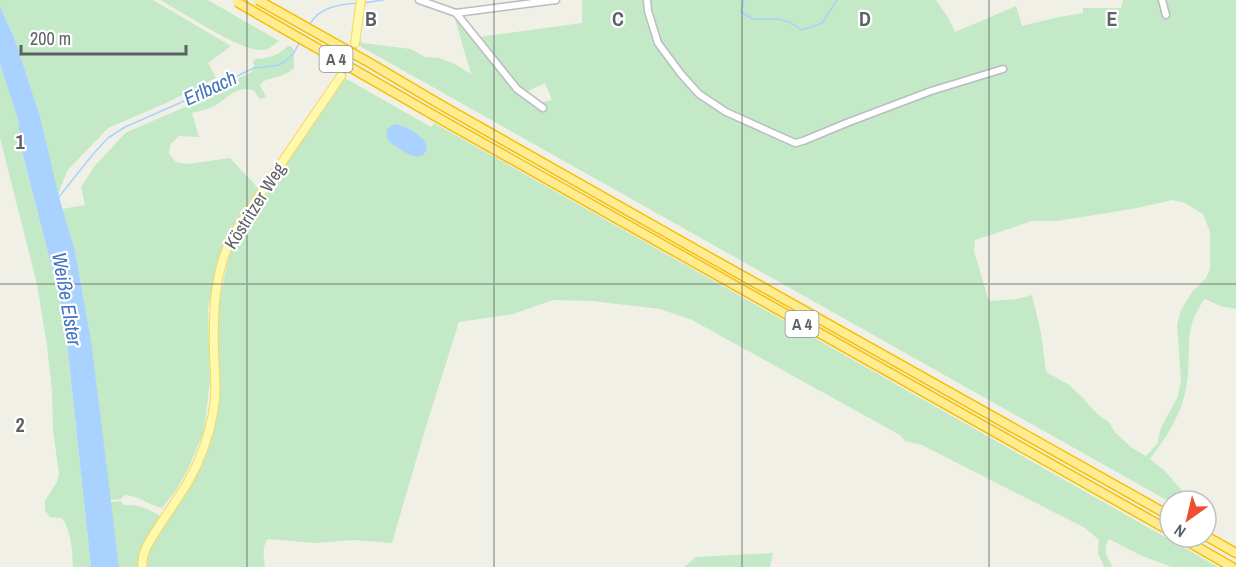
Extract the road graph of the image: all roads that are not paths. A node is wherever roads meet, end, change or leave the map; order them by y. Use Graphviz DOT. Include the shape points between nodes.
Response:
graph roads {
  1 [pos="258,0"];
  2 [pos="361,0"];
  3 [pos="419,0"];
  4 [pos="556,0"];
  5 [pos="647,0"];
  6 [pos="1162,0"];
  7 [pos="235,1"];
  8 [pos="456,13"];
  9 [pos="1166,15"];
  10 [pos="355,43"];
  11 [pos="1003,69"];
  12 [pos="341,76"];
  13 [pos="543,108"];
  14 [pos="1158,509"];
  15 [pos="1158,524"];
  16 [pos="1218,543"];
  17 [pos="1201,549"];
  18 [pos="1236,553"];
  19 [pos="142,567"];
  20 [pos="1232,567"];
  1 -- 14 [label="highway, A 4, bridge"];
  2 -- 10 [label="main road"];
  3 -- 8 [label="street"];
  4 -- 8 [label="street"];
  5 -- 11 [label="street" via="658,43 699,94 726,112 795,143 931,91"];
  6 -- 9 [label="street"];
  7 -- 15 [label="highway, A 4, bridge"];
  8 -- 13 [label="street" via="517,89"];
  12 -- 19 [label="main road, Köstritzer Weg" via="227,245 216,288 215,395 209,431 188,481 150,539"];
  16 -- 18 [label="highway"];
  17 -- 20 [label="highway"];
}
